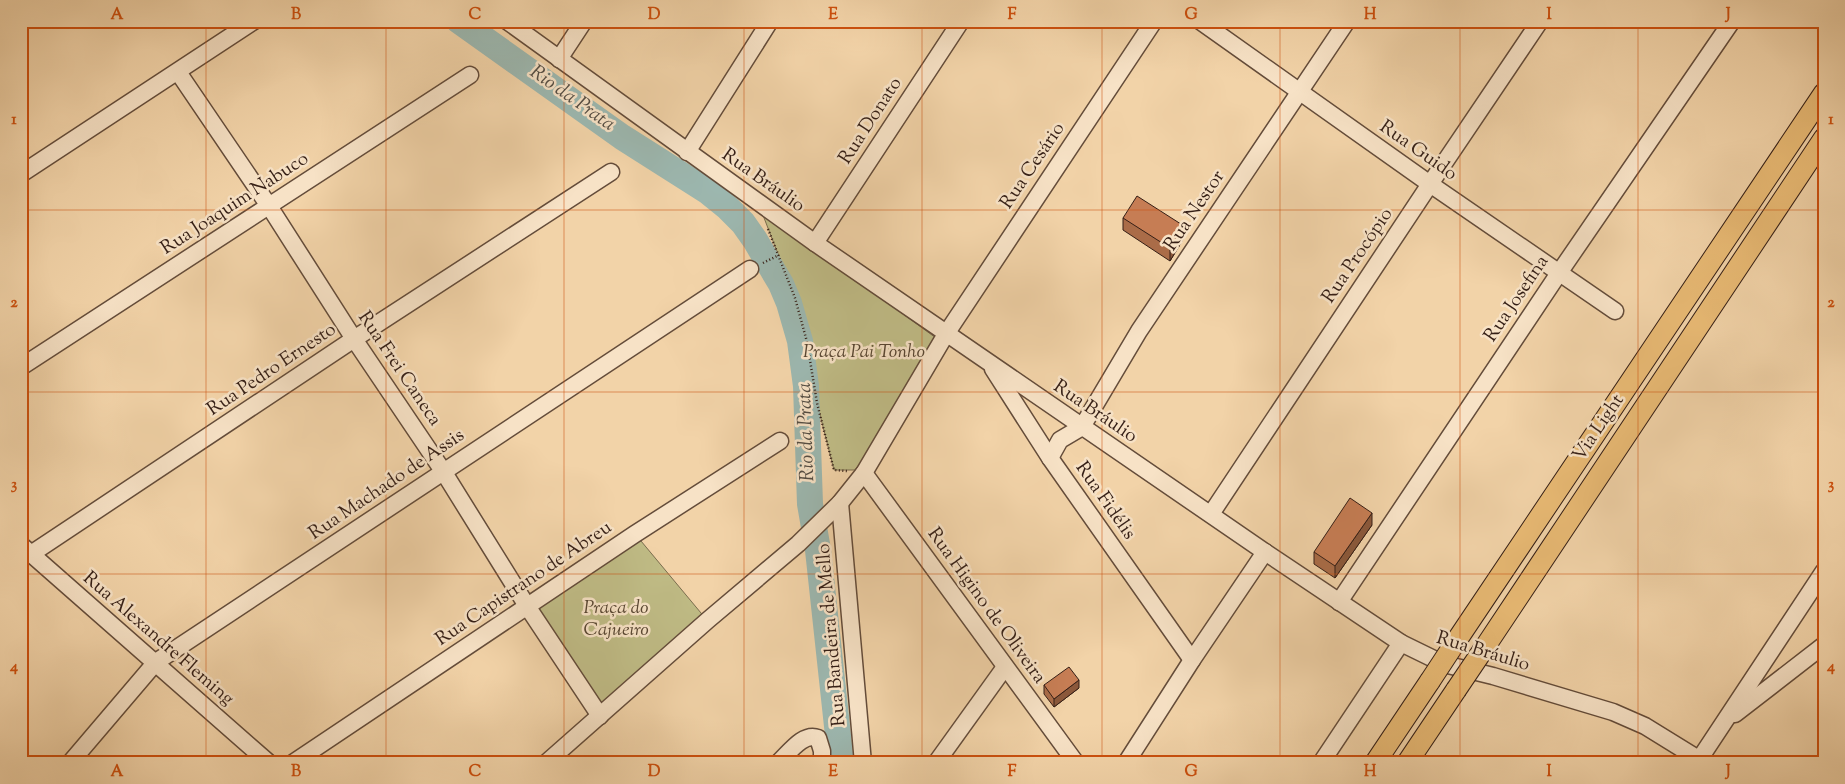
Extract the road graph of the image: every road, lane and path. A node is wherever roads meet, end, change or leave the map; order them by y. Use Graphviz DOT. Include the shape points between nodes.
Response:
graph roads {
  1 [pos="254,21"];
  2 [pos="507,21"];
  3 [pos="584,21"];
  4 [pos="770,21"];
  5 [pos="961,21"];
  6 [pos="1154,21"];
  7 [pos="1200,21"];
  8 [pos="1347,21"];
  9 [pos="1540,21"];
  10 [pos="1732,21"];
  11 [pos="559,59"];
  12 [pos="178,72"];
  13 [pos="470,75"];
  14 [pos="1298,91"];
  15 [pos="1824,93"];
  16 [pos="1824,138"];
  17 [pos="687,152"];
  18 [pos="611,172"];
  19 [pos="21,174"];
  20 [pos="1430,184"];
  21 [pos="269,206"];
  22 [pos="765,223"];
  23 [pos="815,243"];
  24 [pos="780,255"];
  25 [pos="775,257"];
  26 [pos="750,269"];
  27 [pos="1559,273"];
  28 [pos="1615,311"];
  29 [pos="946,334"];
  30 [pos="354,339"];
  31 [pos="989,363"];
  32 [pos="21,367"];
  33 [pos="1082,427"];
  34 [pos="780,441"];
  35 [pos="1050,458"];
  36 [pos="443,472"];
  37 [pos="864,473"];
  38 [pos="840,503"];
  39 [pos="1211,514"];
  40 [pos="26,549"];
  41 [pos="1265,552"];
  42 [pos="1824,571"];
  43 [pos="1339,602"];
  44 [pos="527,606"];
  45 [pos="1401,643"];
  46 [pos="1824,645"];
  47 [pos="1192,660"];
  48 [pos="156,662"];
  49 [pos="1005,666"];
  50 [pos="600,716"];
  51 [pos="1723,723"];
  52 [pos="1701,761"];
  53 [pos="70,763"];
  54 [pos="269,763"];
  55 [pos="293,763"];
  56 [pos="546,763"];
  57 [pos="778,763"];
  58 [pos="822,763"];
  59 [pos="863,763"];
  60 [pos="936,763"];
  61 [pos="1076,763"];
  62 [pos="1126,763"];
  63 [pos="1321,763"];
  64 [pos="1375,763"];
  65 [pos="1407,763"];
  1 -- 12 [label="street"];
  2 -- 11 [label="street, Rua Bráulio"];
  3 -- 11 [label="street"];
  4 -- 17 [label="street"];
  5 -- 23 [label="street, Rua Donato"];
  6 -- 29 [label="street, Rua Cesário"];
  7 -- 14 [label="street, Rua Guido"];
  8 -- 14 [label="street, Rua Nestor"];
  9 -- 20 [label="street, Rua Procópio"];
  10 -- 27 [label="street, Rua Josefina"];
  11 -- 17 [label="street, Rua Bráulio"];
  12 -- 19 [label="street"];
  12 -- 21 [label="street, Rua Frei Caneca"];
  13 -- 21 [label="street, Rua Joaquim Nabuco"];
  14 -- 20 [label="street, Rua Guido"];
  14 -- 33 [label="street, Rua Nestor" via="1139,330"];
  15 -- 64 [label="main road, Via Light, bridge"];
  16 -- 65 [label="main road, Via Light, bridge"];
  17 -- 23 [label="street, Rua Bráulio"];
  18 -- 30 [label="street, Rua Pedro Ernesto"];
  20 -- 27 [label="street, Rua Guido"];
  20 -- 39 [label="street, Rua Procópio"];
  21 -- 30 [label="street, Rua Frei Caneca"];
  21 -- 32 [label="street, Rua Joaquim Nabuco"];
  22 -- 24 [label="path"];
  23 -- 29 [label="street, Rua Bráulio"];
  24 -- 25 [label="path"];
  24 -- 37 [label="path" via="808,342 817,403 834,470"];
  26 -- 36 [label="street, Rua Machado de Assis"];
  27 -- 28 [label="street, Rua Guido"];
  27 -- 43 [label="street, Rua Josefina"];
  29 -- 31 [label="street, Rua Bráulio"];
  29 -- 37 [label="street, Rua Cesário"];
  30 -- 36 [label="street, Rua Frei Caneca"];
  30 -- 40 [label="street, Rua Pedro Ernesto"];
  31 -- 33 [label="street, Rua Bráulio"];
  31 -- 35 [label="street, Rua Fidélis"];
  33 -- 35 [label="street" via="1060,440"];
  33 -- 39 [label="street, Rua Bráulio"];
  34 -- 44 [label="street, Rua Capistrano de Abreu"];
  35 -- 47 [label="street, Rua Fidélis"];
  36 -- 44 [label="street, Rua Frei Caneca"];
  36 -- 48 [label="street, Rua Machado de Assis"];
  37 -- 38 [label="street, Rua Cesário"];
  37 -- 49 [label="street, Rua Higino de Oliveira"];
  38 -- 50 [label="street, Rua Cesário" via="798,544"];
  38 -- 59 [label="street, Rua Bandeira de Mello"];
  39 -- 41 [label="street, Rua Bráulio"];
  40 -- 48 [label="street, Rua Alexandre Fleming"];
  41 -- 43 [label="street, Rua Bráulio"];
  41 -- 47 [label="street"];
  42 -- 51 [label="street"];
  43 -- 45 [label="street, Rua Bráulio"];
  44 -- 50 [label="street, Rua Frei Caneca"];
  44 -- 55 [label="street, Rua Capistrano de Abreu"];
  45 -- 52 [label="street, Rua Bráulio" via="1444,664 1613,712 1645,726"];
  45 -- 63 [label="street"];
  46 -- 51 [label="street"];
  47 -- 62 [label="street"];
  48 -- 53 [label="street, Rua Machado de Assis"];
  48 -- 54 [label="street, Rua Alexandre Fleming"];
  49 -- 60 [label="street"];
  49 -- 61 [label="street, Rua Higino de Oliveira"];
  50 -- 56 [label="street, Rua Cesário"];
  51 -- 52 [label="street"];
  57 -- 58 [label="street" via="812,736 818,738"];
}
